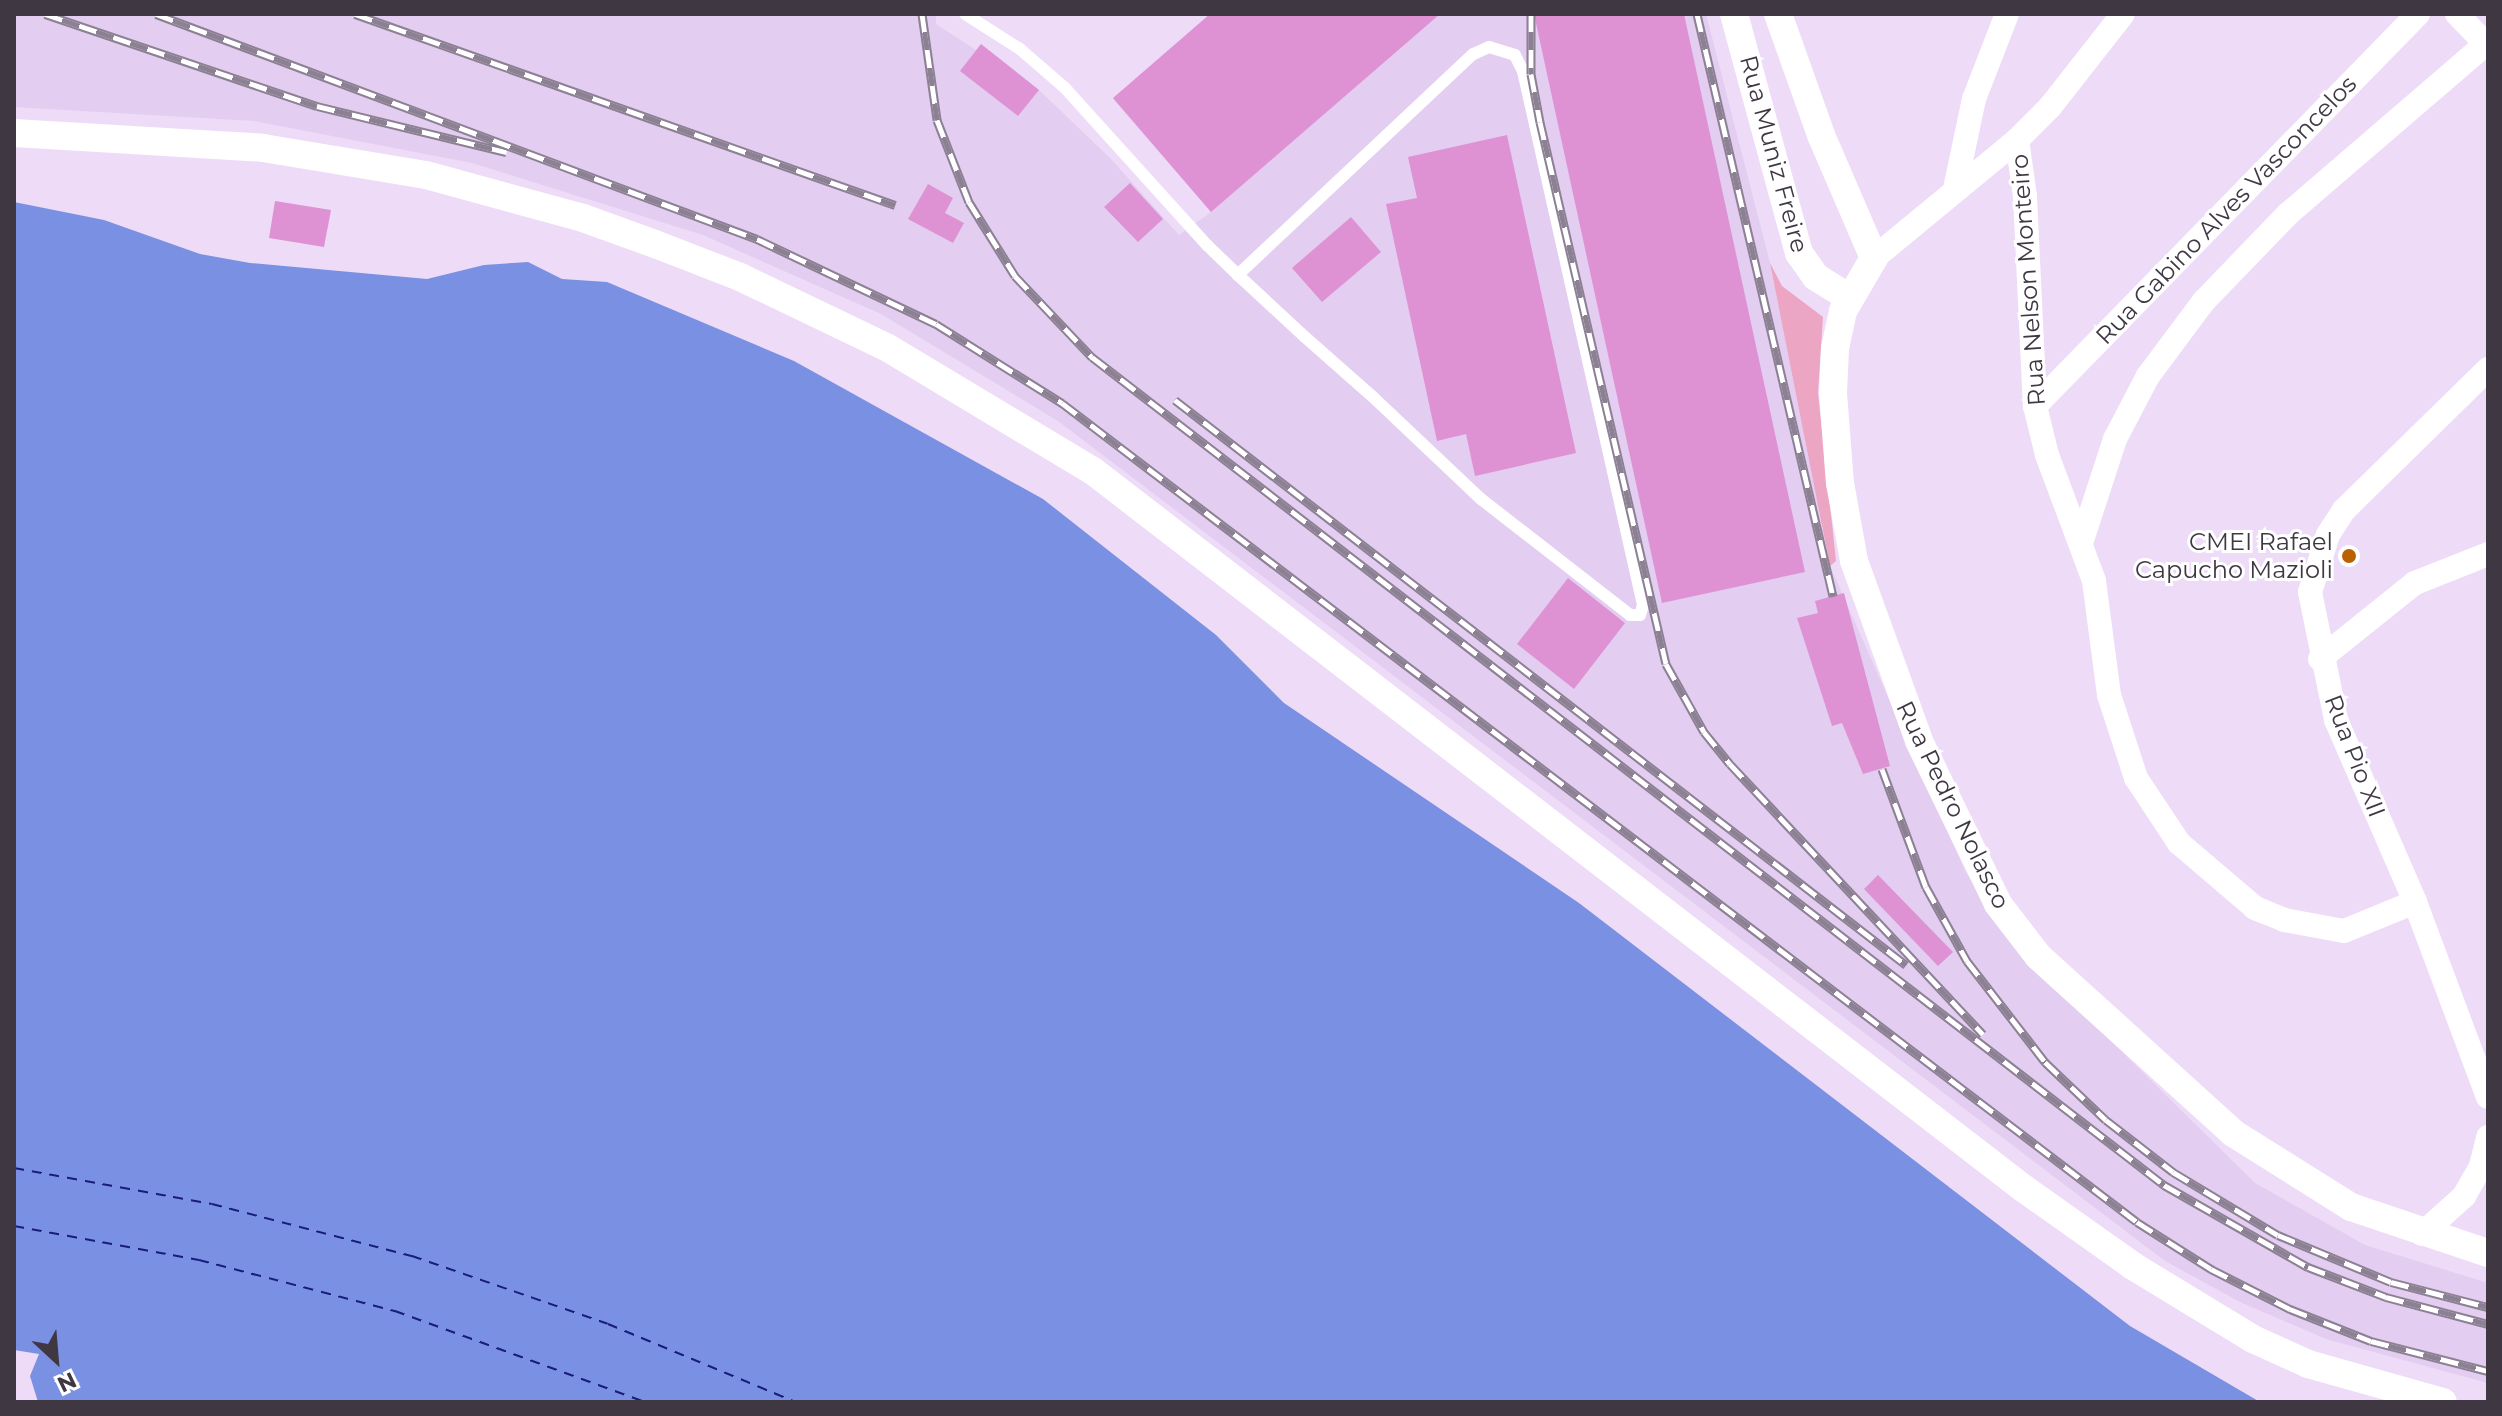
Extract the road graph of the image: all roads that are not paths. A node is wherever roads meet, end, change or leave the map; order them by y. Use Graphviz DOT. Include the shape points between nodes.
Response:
graph roads {
  1 [pos="965,14"];
  2 [pos="1734,14"];
  3 [pos="1778,14"];
  4 [pos="2007,14"];
  5 [pos="2123,14"];
  6 [pos="2418,14"];
  7 [pos="2457,14"];
  8 [pos="2487,43"];
  9 [pos="14,133"];
  10 [pos="2017,140"];
  11 [pos="1955,189"];
  12 [pos="1874,258"];
  13 [pos="1238,275"];
  14 [pos="1849,298"];
  15 [pos="2488,369"];
  16 [pos="2035,406"];
  17 [pos="2082,540"];
  18 [pos="2488,554"];
  19 [pos="2320,659"];
  20 [pos="2415,902"];
  21 [pos="2488,1097"];
  22 [pos="2488,1137"];
  23 [pos="2422,1234"];
  24 [pos="2488,1253"];
  25 [pos="2443,1402"];
  1 -- 13 [label="lane" via="1020,49 1065,88"];
  2 -- 14 [label="street, Rua Muniz Freire" via="1799,253 1816,277"];
  3 -- 12 [label="street, Rua Muniz Freire" via="1821,135"];
  4 -- 11 [label="street" via="1974,99"];
  5 -- 10 [label="street" via="2059,97"];
  6 -- 16 [label="street, Rua Gabino Alves Vasconcelos"];
  7 -- 8 [label="street"];
  8 -- 17 [label="street" via="2288,214 2204,301 2148,376 2115,439"];
  9 -- 25 [label="street" via="248,146 426,175 583,218 655,244 740,277 888,348 1093,471 2067,1220 2253,1339 2347,1379"];
  10 -- 11 [label="street"];
  10 -- 16 [label="street, Rua Nelson Monteiro" via="2024,183"];
  11 -- 12 [label="street"];
  12 -- 14 [label="street"];
  13 -- 13 [label="lane" via="1481,499 1630,615 1640,615 1643,605 1633,559 1523,71 1515,55 1489,47 1473,54"];
  14 -- 23 [label="street, Rua Pedro Nolasco" via="1839,327 1833,393 1854,561 1919,741 1998,904 2038,956 2233,1133 2322,1192"];
  15 -- 19 [label="street, Rua Pio XII" via="2365,487 2328,535 2310,592"];
  16 -- 17 [label="street, Rua Nelson Monteiro" via="2047,455"];
  17 -- 20 [label="street, Rua Nelson Monteiro" via="2121,741 2142,790 2179,843 2229,889 2284,920 2344,931"];
  18 -- 19 [label="street" via="2415,583"];
  19 -- 20 [label="street, Rua Pio XII" via="2336,720"];
  20 -- 21 [label="street, Rua Pio XII"];
  22 -- 23 [label="street" via="2481,1166 2464,1196"];
  23 -- 24 [label="street, Rua Pedro Nolasco"];
}
